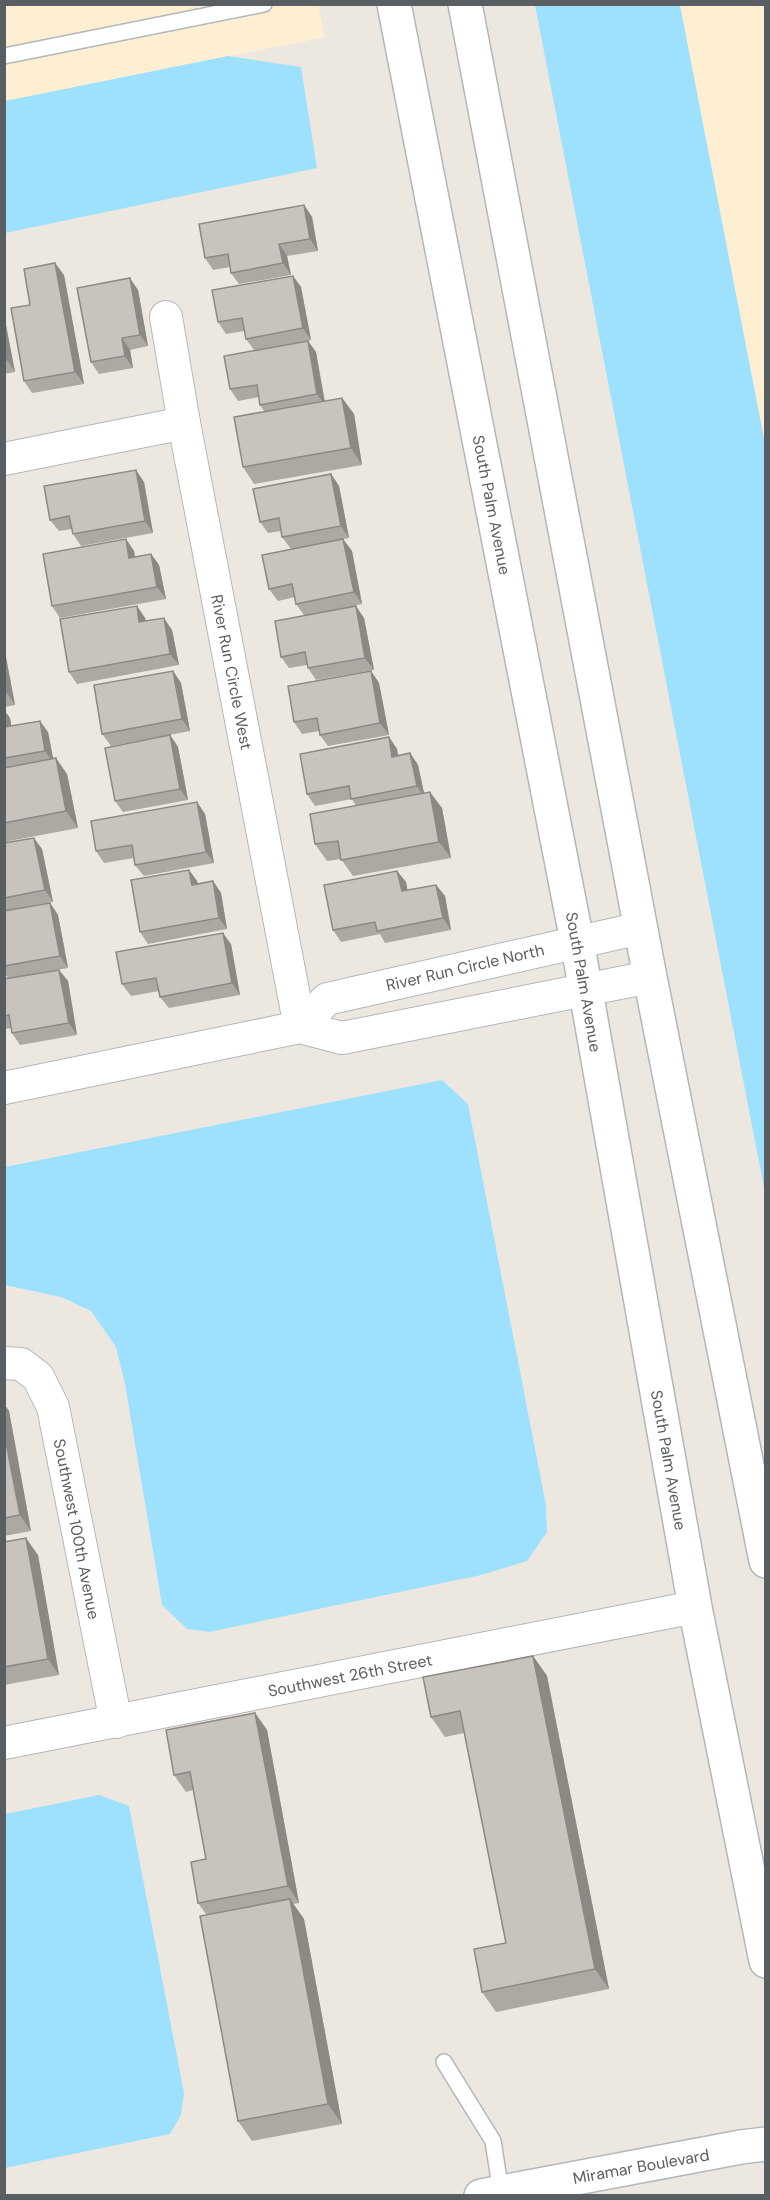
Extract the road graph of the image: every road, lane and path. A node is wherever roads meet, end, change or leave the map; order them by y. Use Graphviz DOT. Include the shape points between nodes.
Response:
graph roads {
  1 [pos="264,4"];
  2 [pos="394,4"];
  3 [pos="465,4"];
  4 [pos="248,6"];
  5 [pos="4,56"];
  6 [pos="165,317"];
  7 [pos="184,423"];
  8 [pos="4,459"];
  9 [pos="641,928"];
  10 [pos="577,941"];
  11 [pos="650,977"];
  12 [pos="586,991"];
  13 [pos="300,1027"];
  14 [pos="4,1088"];
  15 [pos="4,1363"];
  16 [pos="765,1561"];
  17 [pos="695,1607"];
  18 [pos="116,1722"];
  19 [pos="4,1743"];
  20 [pos="765,1961"];
  21 [pos="444,2062"];
  22 [pos="765,2144"];
  23 [pos="491,2194"];
  1 -- 4 [label="lane"];
  2 -- 10 [label="main road, South Palm Avenue"];
  3 -- 9 [label="main road"];
  4 -- 5 [label="lane"];
  6 -- 7 [label="street, River Run Circle West"];
  7 -- 8 [label="street"];
  7 -- 13 [label="street, River Run Circle West"];
  9 -- 10 [label="street, River Run Circle North"];
  9 -- 11 [label="main road"];
  10 -- 12 [label="main road, South Palm Avenue"];
  10 -- 13 [label="street, River Run Circle North" via="327,999"];
  11 -- 12 [label="street"];
  11 -- 16 [label="main road"];
  12 -- 13 [label="street" via="342,1038"];
  12 -- 17 [label="main road, South Palm Avenue"];
  13 -- 14 [label="street"];
  15 -- 18 [label="street, Southwest 100th Avenue" via="21,1364 38,1377 53,1407"];
  17 -- 18 [label="street, Southwest 26th Street"];
  17 -- 20 [label="main road, South Palm Avenue"];
  18 -- 19 [label="street, Southwest 26th Street"];
  21 -- 23 [label="lane" via="493,2141"];
  22 -- 23 [label="main road, Miramar Boulevard"];
}
